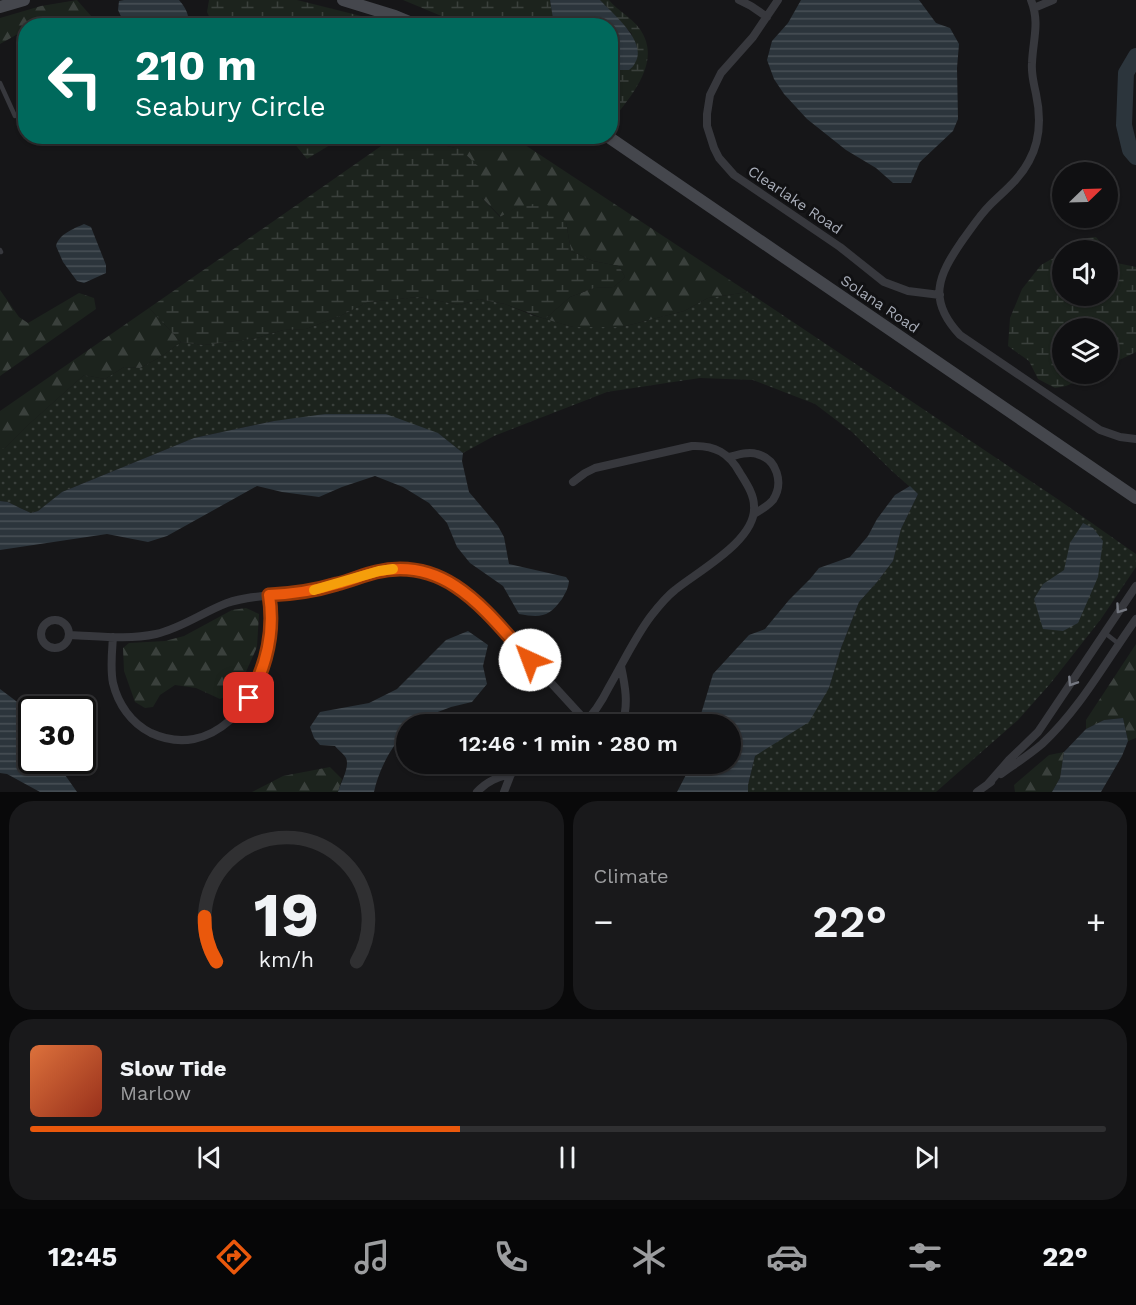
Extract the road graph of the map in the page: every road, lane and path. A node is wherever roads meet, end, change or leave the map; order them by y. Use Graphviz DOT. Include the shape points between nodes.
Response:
graph roads {
  1 [pos="24,0"];
  2 [pos="342,0"];
  3 [pos="739,0"];
  4 [pos="778,0"];
  5 [pos="1053,0"];
  6 [pos="1033,4"];
  7 [pos="0,7"];
  8 [pos="767,17"];
  9 [pos="399,18"];
  10 [pos="0,83"];
  11 [pos="15,116"];
  12 [pos="618,144"];
  13 [pos="940,295"];
  14 [pos="1136,439"];
  15 [pos="729,457"];
  16 [pos="573,482"];
  17 [pos="1136,498"];
  18 [pos="754,514"];
  19 [pos="1136,586"];
  20 [pos="269,595"];
  21 [pos="1136,619"];
  22 [pos="1104,633"];
  23 [pos="70,635"];
  24 [pos="113,637"];
  25 [pos="1119,645"];
  26 [pos="621,666"];
  27 [pos="576,714"];
  28 [pos="591,714"];
  29 [pos="624,714"];
  30 [pos="511,774"];
  31 [pos="988,784"];
  32 [pos="477,792"];
  33 [pos="504,792"];
  34 [pos="977,792"];
  1 -- 7 [label="street"];
  2 -- 9 [label="street"];
  3 -- 8 [label="street"];
  4 -- 8 [label="street, Clearlake Road"];
  5 -- 6 [label="street"];
  6 -- 13 [label="street" via="1036,29 1032,70 1039,109 1034,148 1022,173 980,216 950,260 942,277"];
  8 -- 13 [label="street, Clearlake Road" via="721,74 710,95 707,126 719,158 734,176 840,247 884,282 908,291"];
  10 -- 11 [label="lane"];
  12 -- 17 [label="street, Solana Road"];
  13 -- 14 [label="street" via="945,316 960,335 1100,430"];
  15 -- 16 [label="street" via="710,447 692,446 595,468"];
  15 -- 18 [label="street" via="752,495"];
  15 -- 18 [label="street" via="754,453 776,468 776,493 772,501"];
  18 -- 26 [label="street" via="733,545 661,603"];
  19 -- 22 [label="street, one-way"];
  20 -- 24 [label="street" via="229,603 156,634"];
  20 -- 24 [label="street" via="269,648 249,698 234,717 215,731 194,739 156,735 128,716 113,681"];
  20 -- 27 [label="street" via="312,591 392,569 438,577 479,604"];
  21 -- 25 [label="street"];
  22 -- 25 [label="lane"];
  22 -- 31 [label="street, one-way" via="1038,732"];
  23 -- 24 [label="street"];
  25 -- 31 [label="street" via="1061,724 1030,754"];
  26 -- 28 [label="street"];
  26 -- 29 [label="street" via="626,692"];
  30 -- 32 [label="street" via="496,778"];
  30 -- 33 [label="street"];
  31 -- 34 [label="street"];
}
